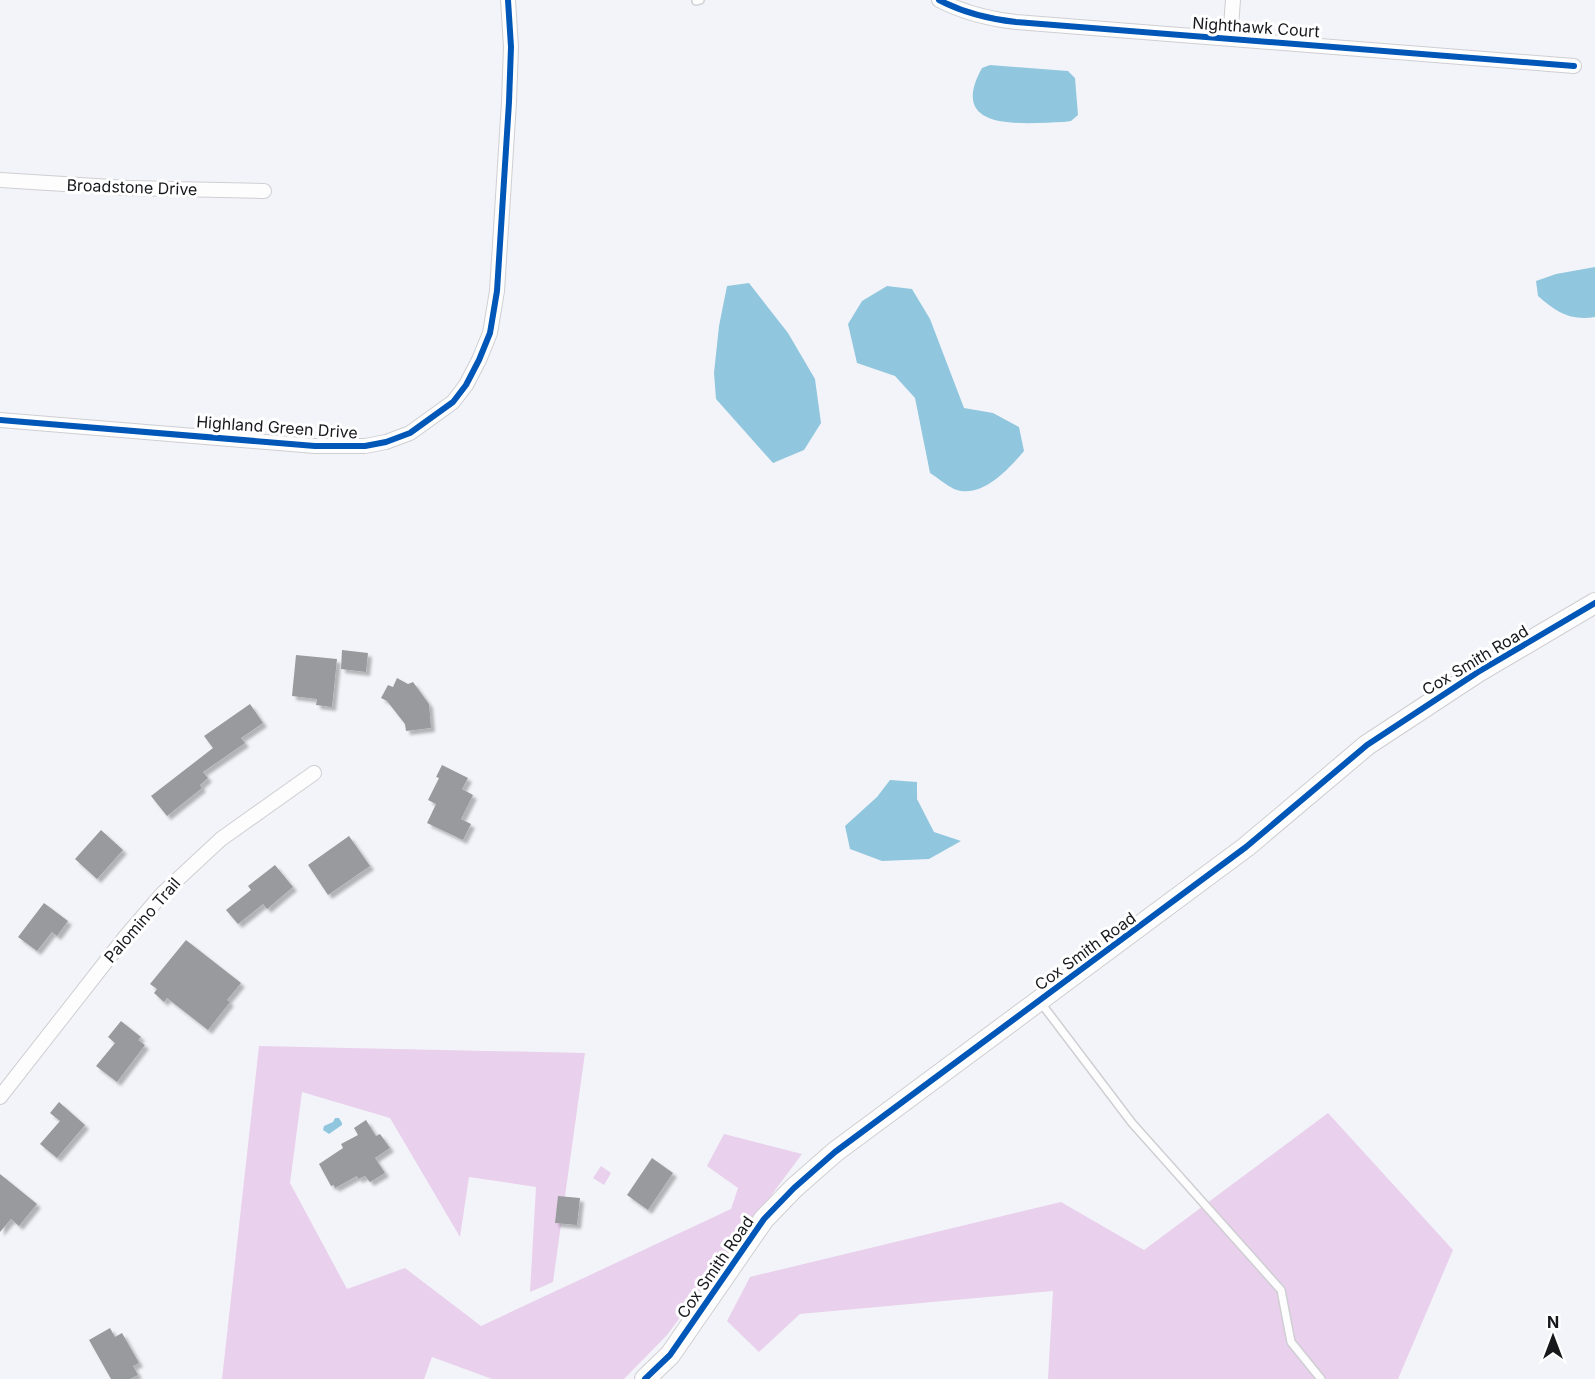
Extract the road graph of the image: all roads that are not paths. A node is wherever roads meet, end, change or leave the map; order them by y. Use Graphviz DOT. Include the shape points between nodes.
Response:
graph roads {
  1 [pos="508,0"];
  2 [pos="939,0"];
  3 [pos="1233,0"];
  4 [pos="1230,39"];
  5 [pos="1574,66"];
  6 [pos="0,180"];
  7 [pos="264,191"];
  8 [pos="0,420"];
  9 [pos="1595,603"];
  10 [pos="314,773"];
  11 [pos="1040,1001"];
  12 [pos="0,1097"];
  13 [pos="645,1379"];
  14 [pos="1321,1379"];
  1 -- 8 [label="street, Highland Green Drive" via="509,102 497,291 490,333 466,385 453,402 410,433 365,446 315,446"];
  2 -- 4 [label="street, Nighthawk Court" via="992,19"];
  3 -- 4 [label="street"];
  4 -- 5 [label="street, Nighthawk Court"];
  6 -- 7 [label="street, Broadstone Drive"];
  9 -- 11 [label="street, Cox Smith Road" via="1467,679 1367,746 1246,847"];
  10 -- 12 [label="street, Palomino Trail" via="222,839 163,893"];
  11 -- 13 [label="street, Cox Smith Road" via="835,1152 794,1188 764,1220 670,1355"];
  11 -- 14 [label="lane" via="1131,1123 1281,1290 1291,1342"];
}
